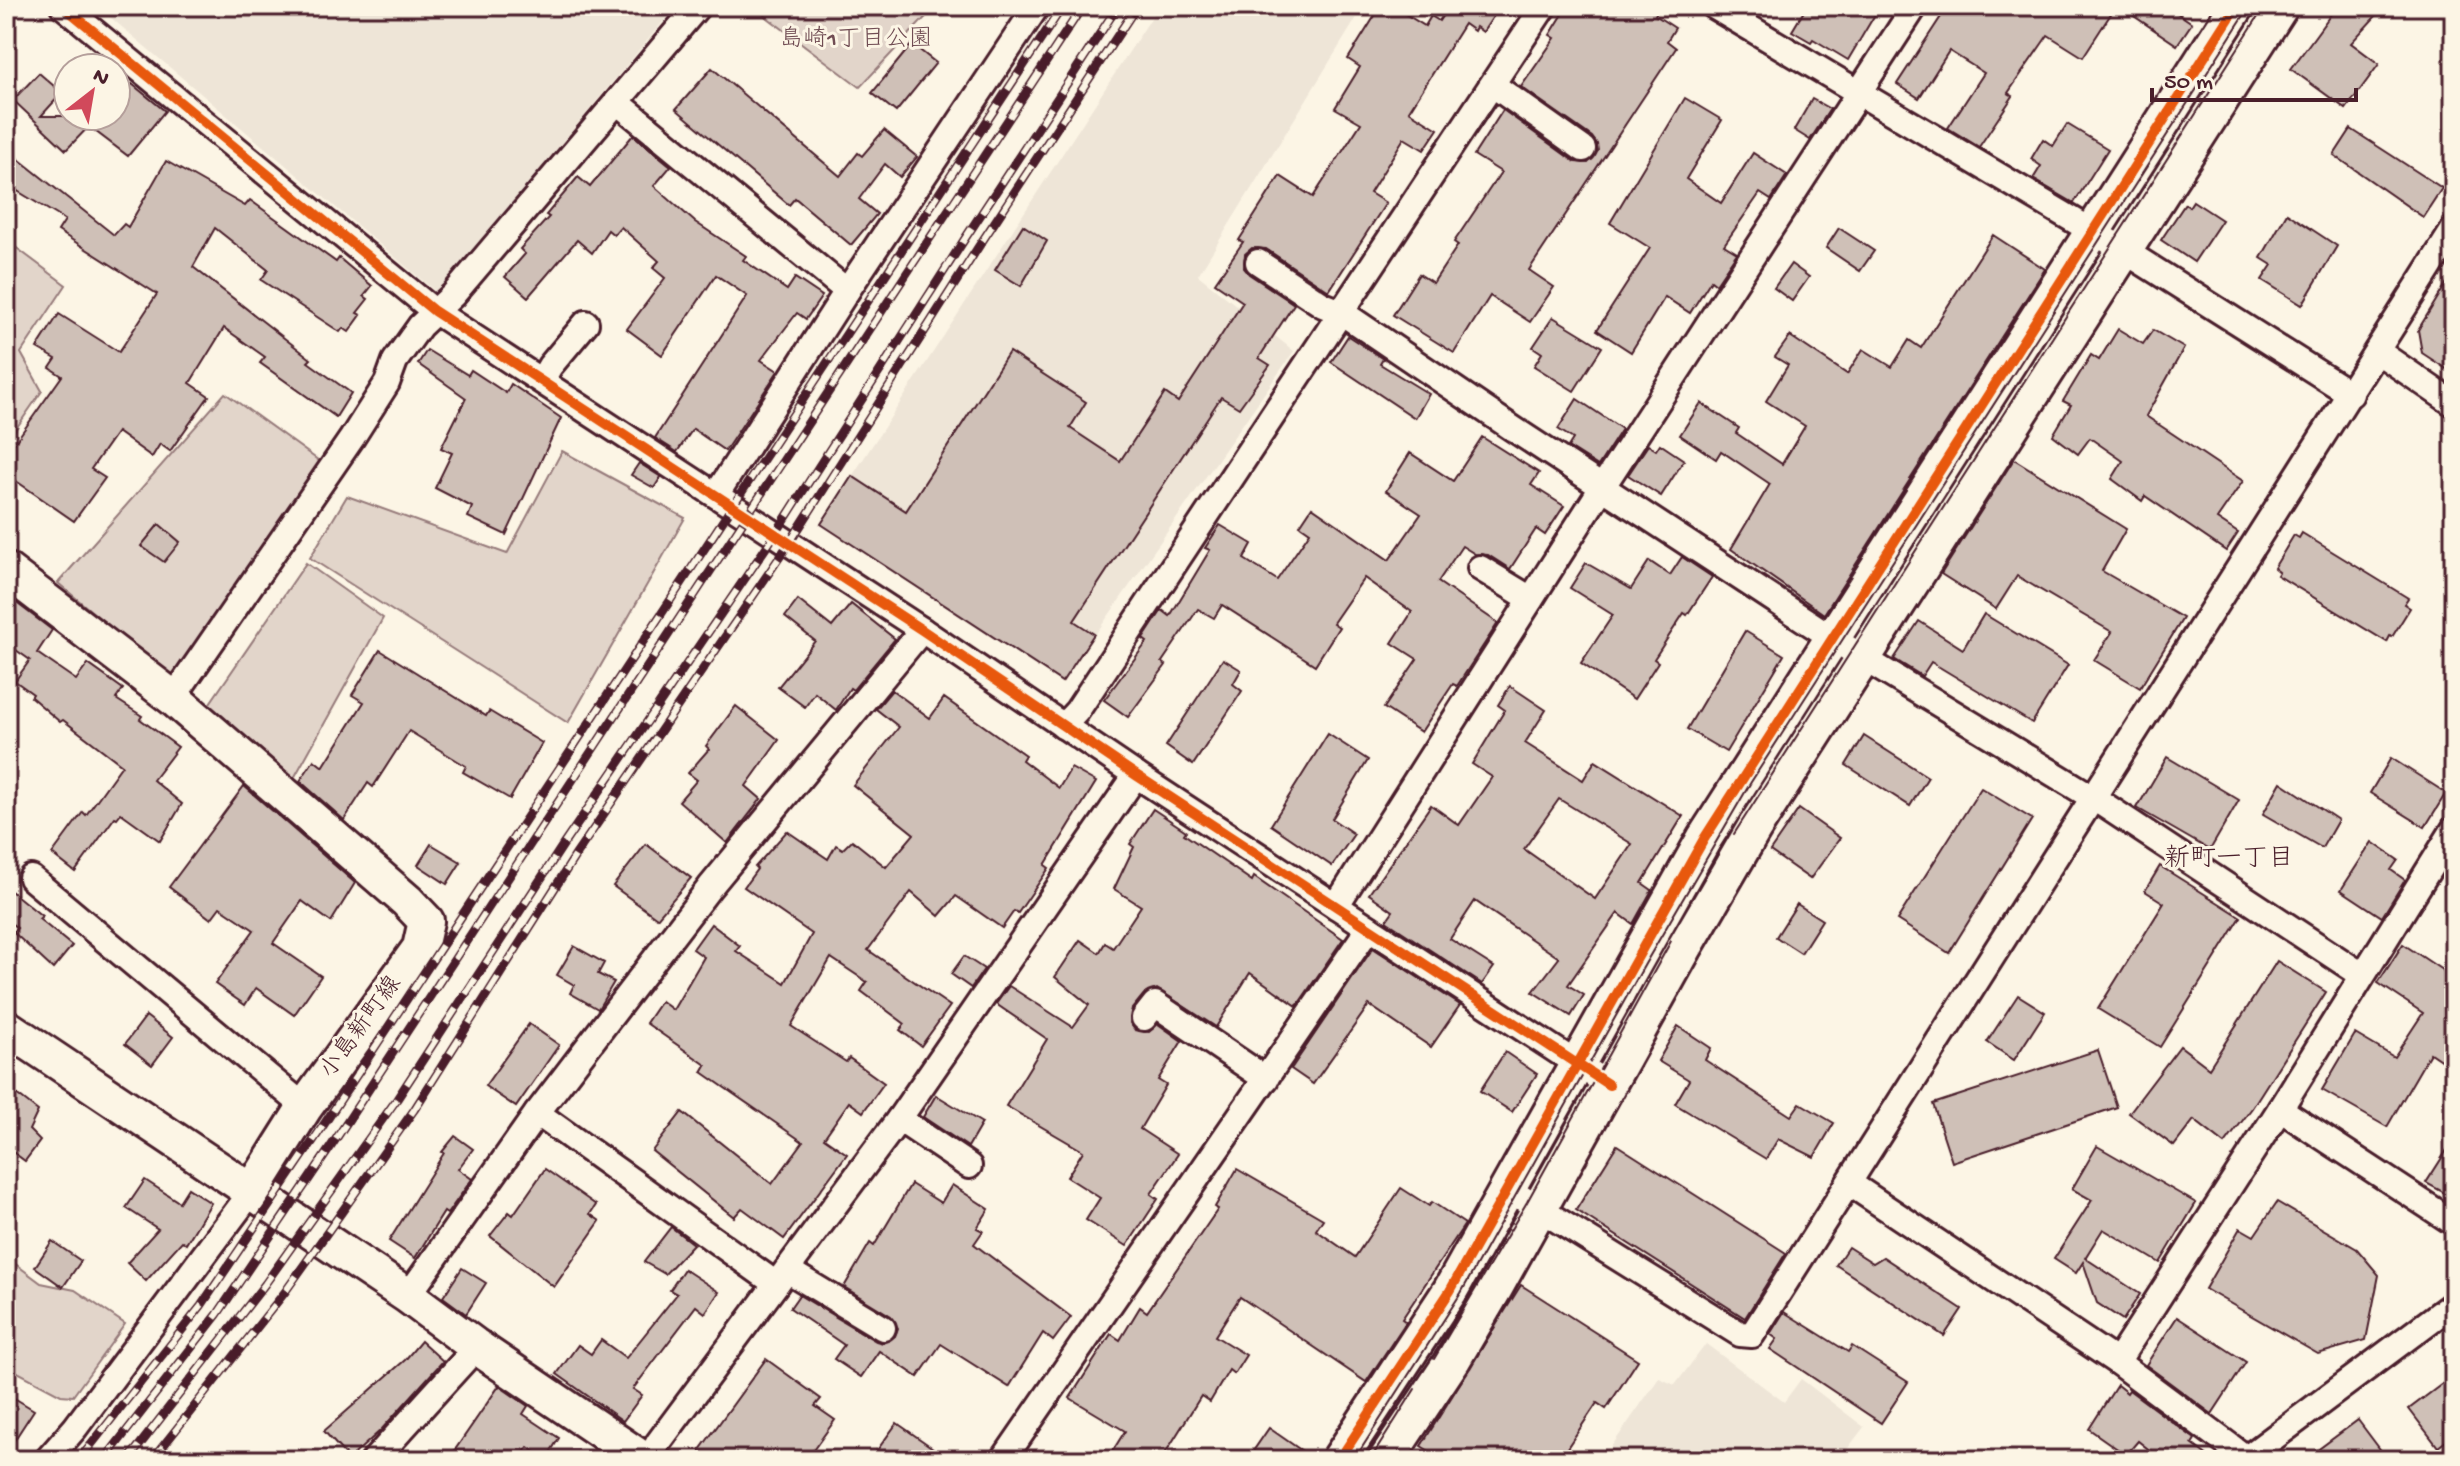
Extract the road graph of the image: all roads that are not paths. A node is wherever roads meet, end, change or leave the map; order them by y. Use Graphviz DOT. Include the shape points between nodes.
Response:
graph roads {
  1 [pos="63,6"];
  2 [pos="698,6"];
  3 [pos="1037,6"];
  4 [pos="1544,6"];
  5 [pos="1713,6"];
  6 [pos="1915,6"];
  7 [pos="2237,6"];
  8 [pos="2281,6"];
  9 [pos="1493,85"];
  10 [pos="1858,94"];
  11 [pos="617,102"];
  12 [pos="1583,149"];
  13 [pos="2454,229"];
  14 [pos="2092,231"];
  15 [pos="2124,251"];
  16 [pos="1258,262"];
  17 [pos="847,291"];
  18 [pos="434,311"];
  19 [pos="1341,312"];
  20 [pos="586,323"];
  21 [pos="2377,351"];
  22 [pos="542,380"];
  23 [pos="2351,394"];
  24 [pos="2454,404"];
  25 [pos="1603,486"];
  26 [pos="716,495"];
  27 [pos="1480,568"];
  28 [pos="6,570"];
  29 [pos="1531,599"];
  30 [pos="922,630"];
  31 [pos="1832,637"];
  32 [pos="1863,658"];
  33 [pos="173,698"];
  34 [pos="1063,726"];
  35 [pos="1136,775"];
  36 [pos="2092,797"];
  37 [pos="2454,829"];
  38 [pos="31,878"];
  39 [pos="1336,906"];
  40 [pos="1369,928"];
  41 [pos="2362,975"];
  42 [pos="1144,1018"];
  43 [pos="6,1027"];
  44 [pos="1576,1064"];
  45 [pos="1266,1079"];
  46 [pos="1609,1085"];
  47 [pos="305,1107"];
  48 [pos="2280,1109"];
  49 [pos="537,1113"];
  50 [pos="899,1119"];
  51 [pos="969,1166"];
  52 [pos="1849,1183"];
  53 [pos="1506,1188"];
  54 [pos="252,1191"];
  55 [pos="1540,1209"];
  56 [pos="2454,1223"];
  57 [pos="781,1277"];
  58 [pos="408,1296"];
  59 [pos="2454,1303"];
  60 [pos="883,1328"];
  61 [pos="474,1345"];
  62 [pos="2117,1362"];
  63 [pos="2245,1459"];
  64 [pos="47,1460"];
  65 [pos="374,1460"];
  66 [pos="647,1460"];
  67 [pos="1003,1460"];
  68 [pos="1339,1460"];
  69 [pos="1386,1460"];
  1 -- 18 [label="street"];
  2 -- 11 [label="street"];
  3 -- 17 [label="street"];
  4 -- 9 [label="street"];
  5 -- 10 [label="street"];
  6 -- 10 [label="street"];
  7 -- 14 [label="street"];
  8 -- 15 [label="street"];
  9 -- 12 [label="street"];
  9 -- 19 [label="street"];
  10 -- 14 [label="street"];
  10 -- 25 [label="street"];
  11 -- 17 [label="street"];
  11 -- 18 [label="street"];
  13 -- 21 [label="street"];
  14 -- 15 [label="street"];
  14 -- 31 [label="street"];
  15 -- 23 [label="street"];
  15 -- 32 [label="street"];
  16 -- 19 [label="street"];
  17 -- 26 [label="street"];
  18 -- 22 [label="street"];
  18 -- 33 [label="street" via="395,361 352,438"];
  19 -- 25 [label="street"];
  19 -- 34 [label="street"];
  20 -- 22 [label="street"];
  21 -- 23 [label="street"];
  21 -- 24 [label="street"];
  22 -- 26 [label="street"];
  23 -- 36 [label="street"];
  25 -- 29 [label="street"];
  25 -- 31 [label="street"];
  26 -- 30 [label="street"];
  27 -- 29 [label="street"];
  28 -- 33 [label="street, 小島新町線"];
  29 -- 39 [label="street"];
  30 -- 34 [label="street"];
  30 -- 49 [label="street" via="710,887"];
  31 -- 32 [label="street"];
  31 -- 44 [label="street" via="1704,839"];
  32 -- 36 [label="street"];
  32 -- 46 [label="street" via="1755,827"];
  33 -- 47 [label="street, 小島新町線" via="426,921 420,948"];
  34 -- 35 [label="street"];
  35 -- 39 [label="street"];
  35 -- 50 [label="street"];
  36 -- 41 [label="street"];
  36 -- 52 [label="street"];
  37 -- 41 [label="street"];
  38 -- 47 [label="street"];
  39 -- 40 [label="street"];
  40 -- 44 [label="street"];
  40 -- 45 [label="street"];
  41 -- 48 [label="street"];
  42 -- 45 [label="street" via="1155,1004"];
  43 -- 54 [label="street"];
  44 -- 46 [label="street"];
  44 -- 53 [label="street"];
  45 -- 67 [label="street"];
  46 -- 55 [label="street"];
  47 -- 54 [label="street, 小島新町線"];
  48 -- 56 [label="street"];
  48 -- 62 [label="street"];
  49 -- 57 [label="street"];
  49 -- 58 [label="street"];
  50 -- 51 [label="street"];
  50 -- 57 [label="street"];
  52 -- 55 [label="street" via="1752,1335 1740,1334"];
  52 -- 62 [label="street"];
  53 -- 55 [label="street"];
  53 -- 68 [label="street" via="1450,1291"];
  54 -- 58 [label="street"];
  54 -- 64 [label="street"];
  55 -- 69 [label="street" via="1454,1358"];
  57 -- 60 [label="street"];
  57 -- 66 [label="street"];
  58 -- 61 [label="street"];
  59 -- 63 [label="street"];
  61 -- 65 [label="street"];
  61 -- 66 [label="street"];
  62 -- 63 [label="street"];
}
